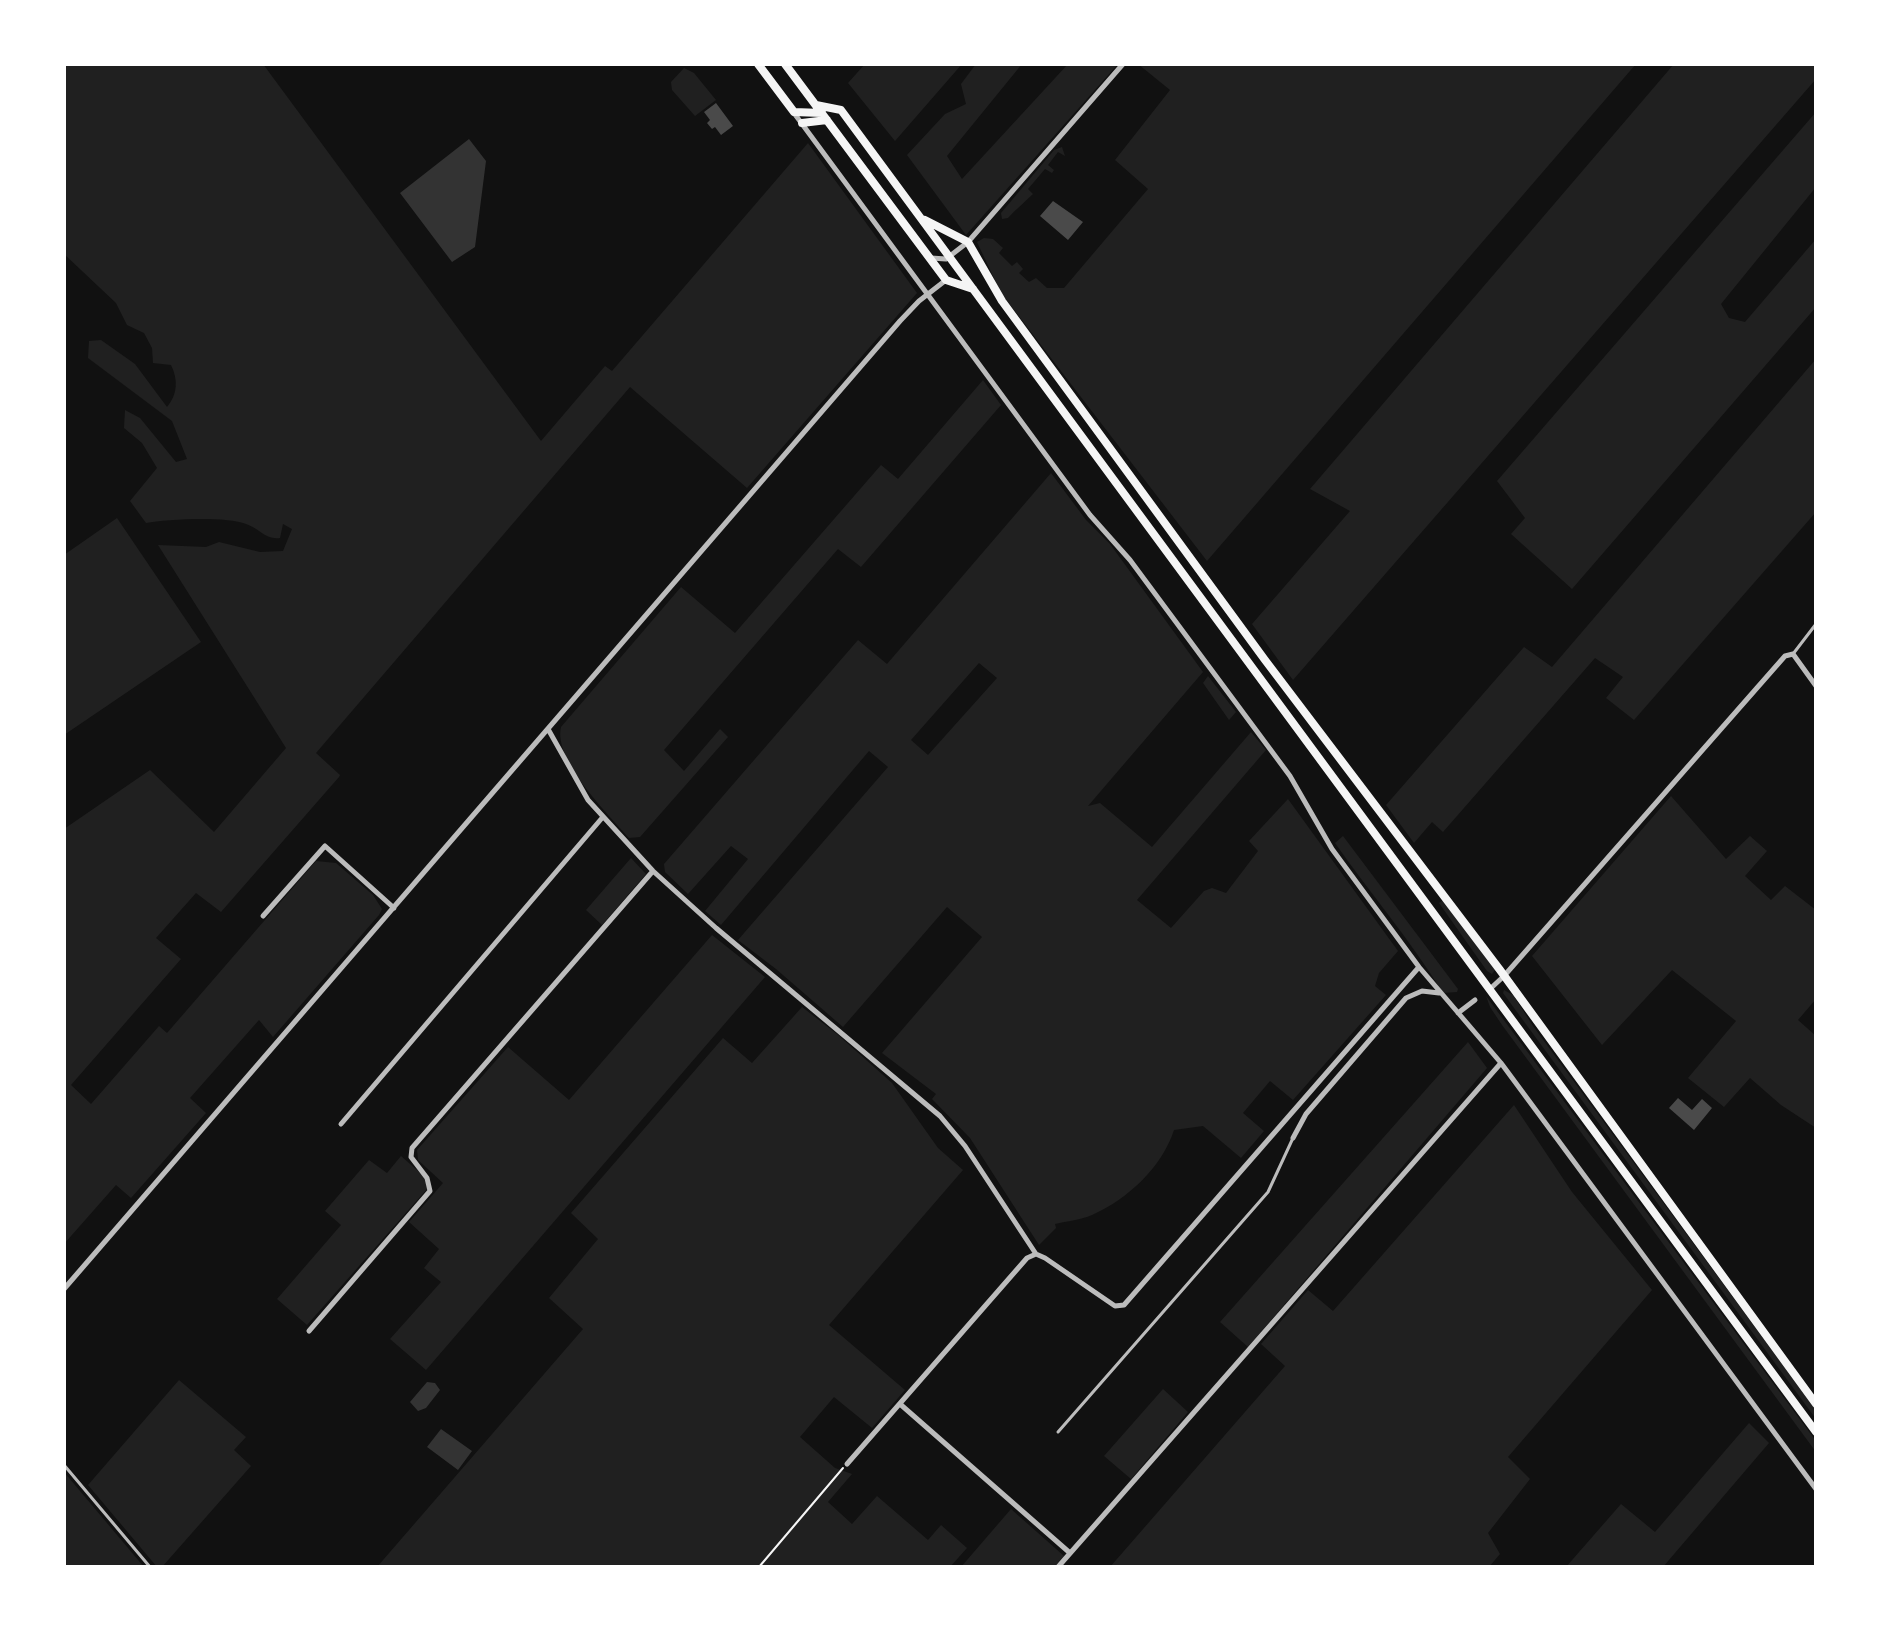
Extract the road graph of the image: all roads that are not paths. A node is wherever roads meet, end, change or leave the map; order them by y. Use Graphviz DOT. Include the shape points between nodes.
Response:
graph roads {
  1 [pos="758,64"];
  2 [pos="785,64"];
  3 [pos="1123,64"];
  4 [pos="794,112"];
  5 [pos="822,113"];
  6 [pos="802,123"];
  7 [pos="921,217"];
  8 [pos="968,242"];
  9 [pos="950,257"];
  10 [pos="929,258"];
  11 [pos="946,280"];
  12 [pos="974,290"];
  13 [pos="927,294"];
  14 [pos="1816,624"];
  15 [pos="1793,654"];
  16 [pos="1816,686"];
  17 [pos="548,729"];
  18 [pos="602,818"];
  19 [pos="653,871"];
  20 [pos="394,908"];
  21 [pos="263,916"];
  22 [pos="1419,967"];
  23 [pos="1504,976"];
  24 [pos="1490,989"];
  25 [pos="1440,994"];
  26 [pos="1475,1000"];
  27 [pos="1458,1013"];
  28 [pos="1501,1063"];
  29 [pos="341,1124"];
  30 [pos="1293,1138"];
  31 [pos="1036,1254"];
  32 [pos="64,1289"];
  33 [pos="309,1331"];
  34 [pos="900,1404"];
  35 [pos="1816,1404"];
  36 [pos="1058,1432"];
  37 [pos="1816,1432"];
  38 [pos="847,1464"];
  39 [pos="64,1465"];
  40 [pos="1816,1489"];
  41 [pos="1070,1553"];
  42 [pos="150,1567"];
  43 [pos="1058,1567"];
  1 -- 4 [label="highway"];
  2 -- 5 [label="highway"];
  3 -- 8 [label="street"];
  4 -- 5 [label="highway"];
  4 -- 6 [label="street"];
  5 -- 6 [label="highway"];
  5 -- 7 [label="highway" via="841,110"];
  5 -- 10 [label="highway"];
  6 -- 13 [label="street"];
  7 -- 8 [label="highway"];
  7 -- 9 [label="highway"];
  8 -- 9 [label="street"];
  8 -- 23 [label="highway" via="1002,301"];
  9 -- 10 [label="street"];
  9 -- 12 [label="highway"];
  10 -- 11 [label="highway"];
  11 -- 12 [label="highway"];
  11 -- 13 [label="street"];
  12 -- 24 [label="highway"];
  13 -- 17 [label="street"];
  13 -- 22 [label="street" via="1290,776 1332,849"];
  14 -- 15 [label="lane"];
  15 -- 16 [label="street"];
  15 -- 23 [label="street" via="1785,656"];
  17 -- 18 [label="street"];
  17 -- 20 [label="street"];
  18 -- 19 [label="street"];
  18 -- 29 [label="street"];
  19 -- 31 [label="street" via="940,1116"];
  19 -- 33 [label="street" via="412,1148 411,1157 430,1191"];
  20 -- 21 [label="street" via="325,846"];
  20 -- 32 [label="street"];
  22 -- 25 [label="street"];
  22 -- 31 [label="street" via="1124,1305 1115,1306"];
  23 -- 24 [label="street"];
  23 -- 35 [label="highway"];
  24 -- 37 [label="highway"];
  25 -- 27 [label="street"];
  25 -- 30 [label="street" via="1422,991 1406,998 1306,1114"];
  26 -- 27 [label="street"];
  27 -- 28 [label="street"];
  28 -- 40 [label="street"];
  28 -- 41 [label="street"];
  30 -- 36 [label="lane" via="1268,1192"];
  31 -- 34 [label="street"];
  34 -- 38 [label="street"];
  34 -- 41 [label="street"];
  39 -- 42 [label="lane"];
  41 -- 43 [label="street"];
}
